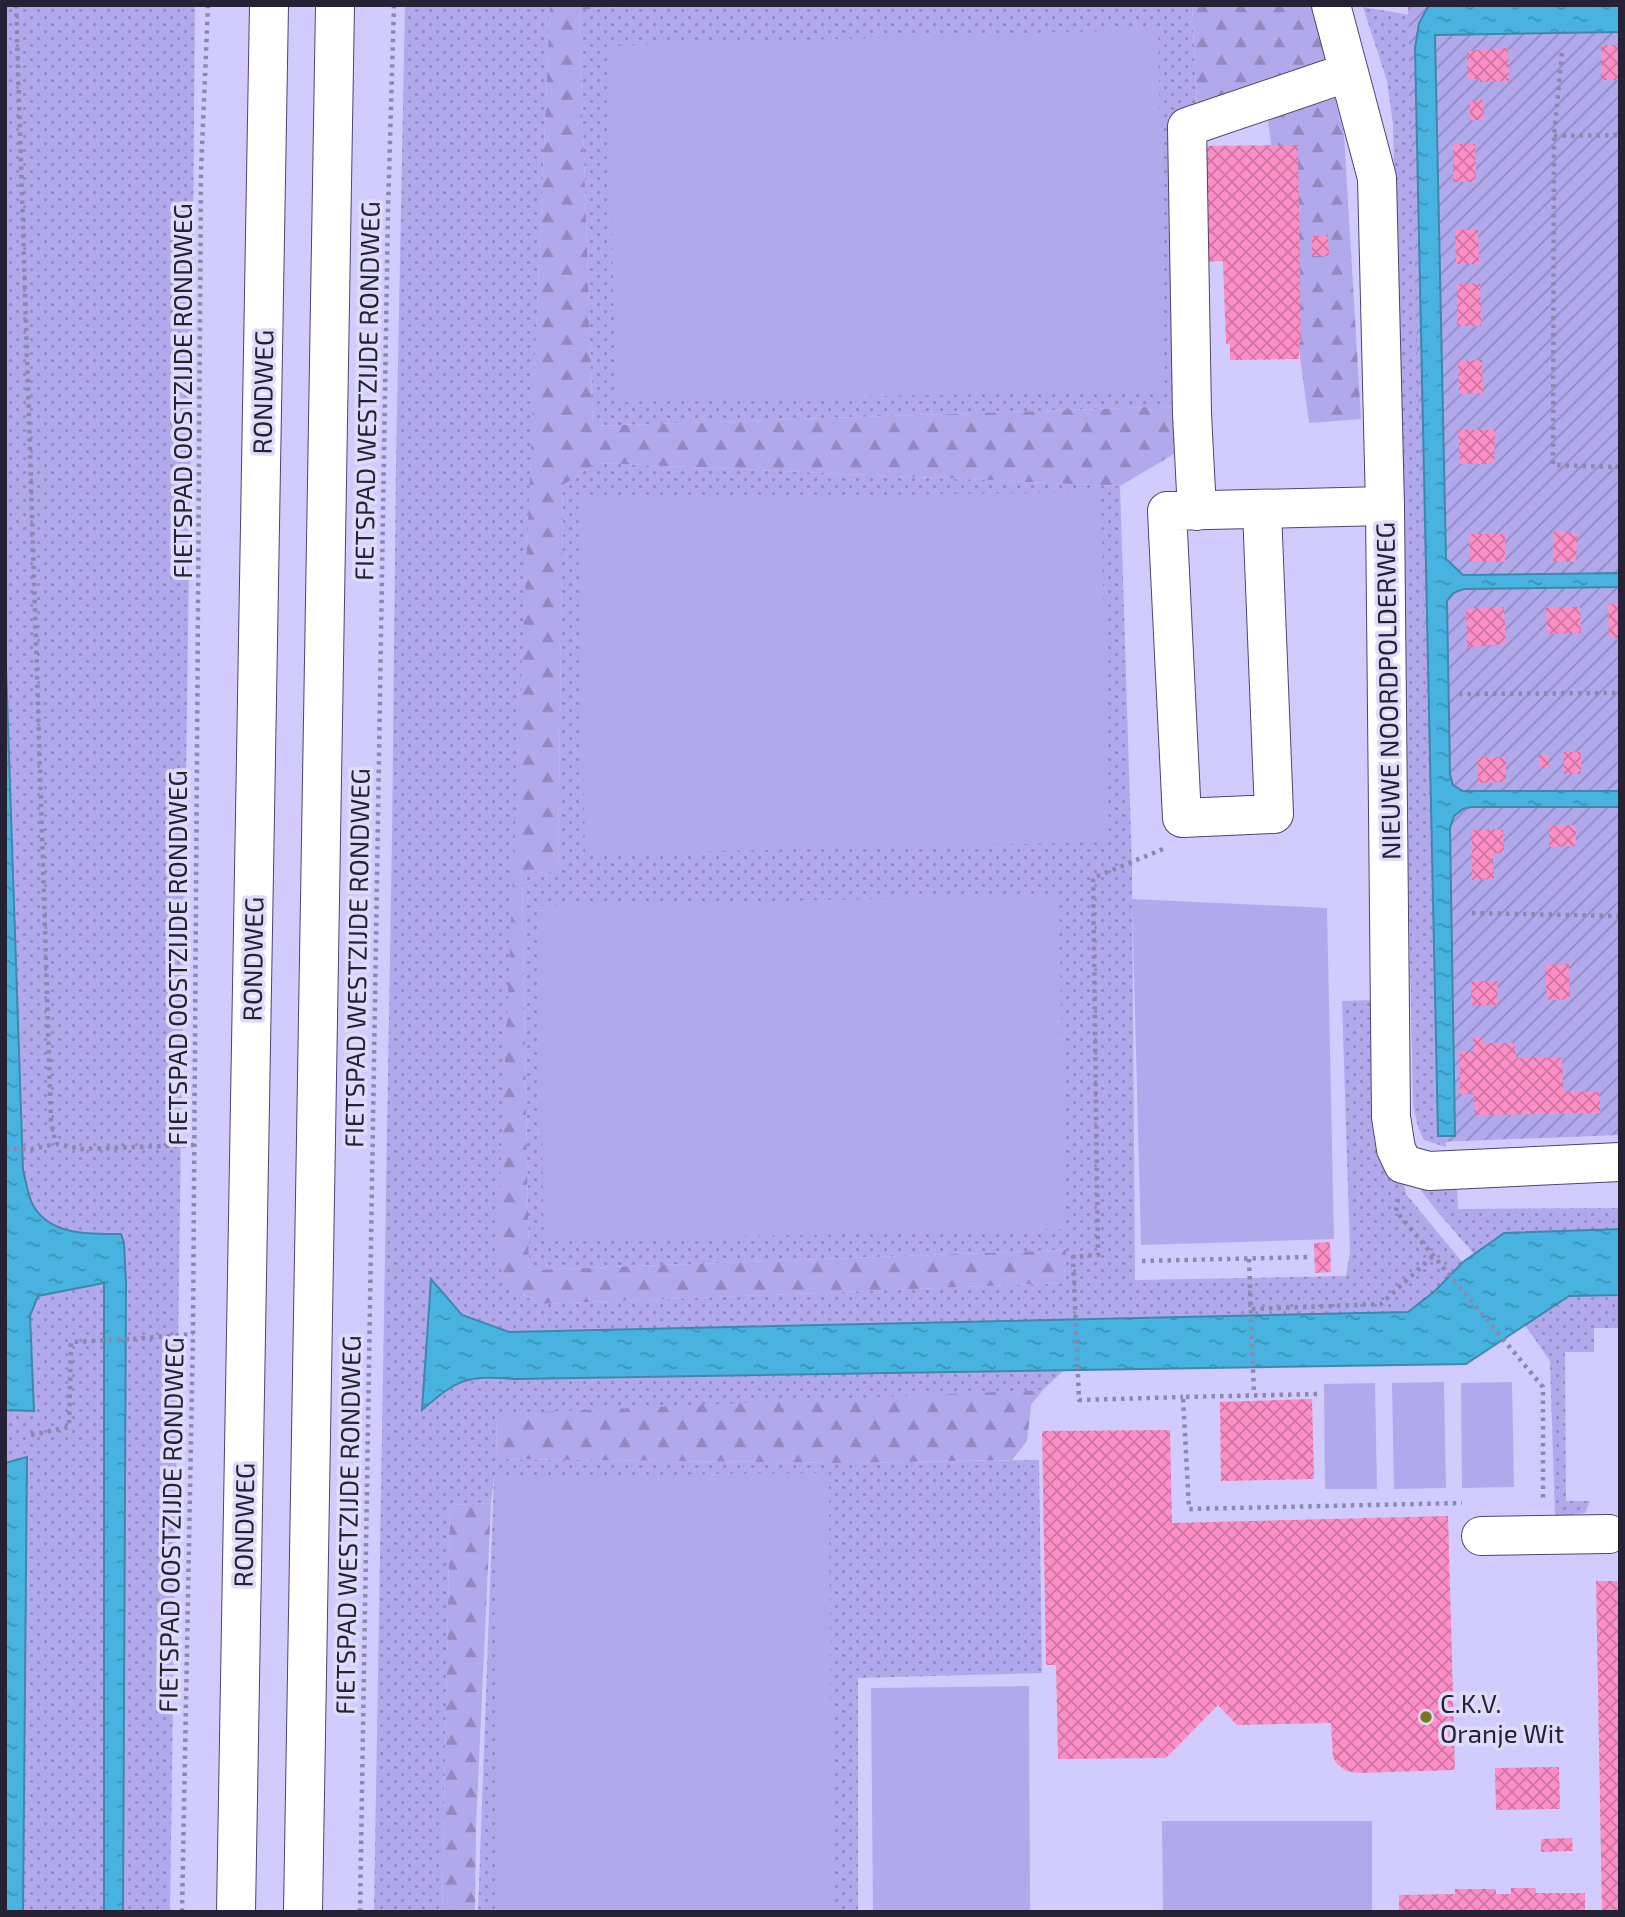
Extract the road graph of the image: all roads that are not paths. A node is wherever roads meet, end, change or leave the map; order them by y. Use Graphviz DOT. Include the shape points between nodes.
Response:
graph roads {
  1 [pos="269,5"];
  2 [pos="335,5"];
  3 [pos="1331,5"];
  4 [pos="1349,72"];
  5 [pos="1385,506"];
  6 [pos="1197,510"];
  7 [pos="1262,510"];
  8 [pos="1620,1162"];
  9 [pos="1609,1534"];
  10 [pos="1481,1536"];
  11 [pos="236,1912"];
  12 [pos="303,1912"];
  1 -- 11 [label="main road, RONDWEG"];
  2 -- 12 [label="main road"];
  3 -- 4 [label="main road, NIEUWE NOORDPOLDERWEG"];
  4 -- 5 [label="main road, NIEUWE NOORDPOLDERWEG" via="1377,178"];
  4 -- 6 [label="main road" via="1187,127"];
  5 -- 7 [label="main road"];
  5 -- 8 [label="main road, NIEUWE NOORDPOLDERWEG" via="1391,1117 1396,1149 1403,1164 1429,1171"];
  6 -- 7 [label="main road"];
  6 -- 7 [label="main road" via="1167,511 1182,818 1275,814"];
  9 -- 10 [label="main road"];
}
